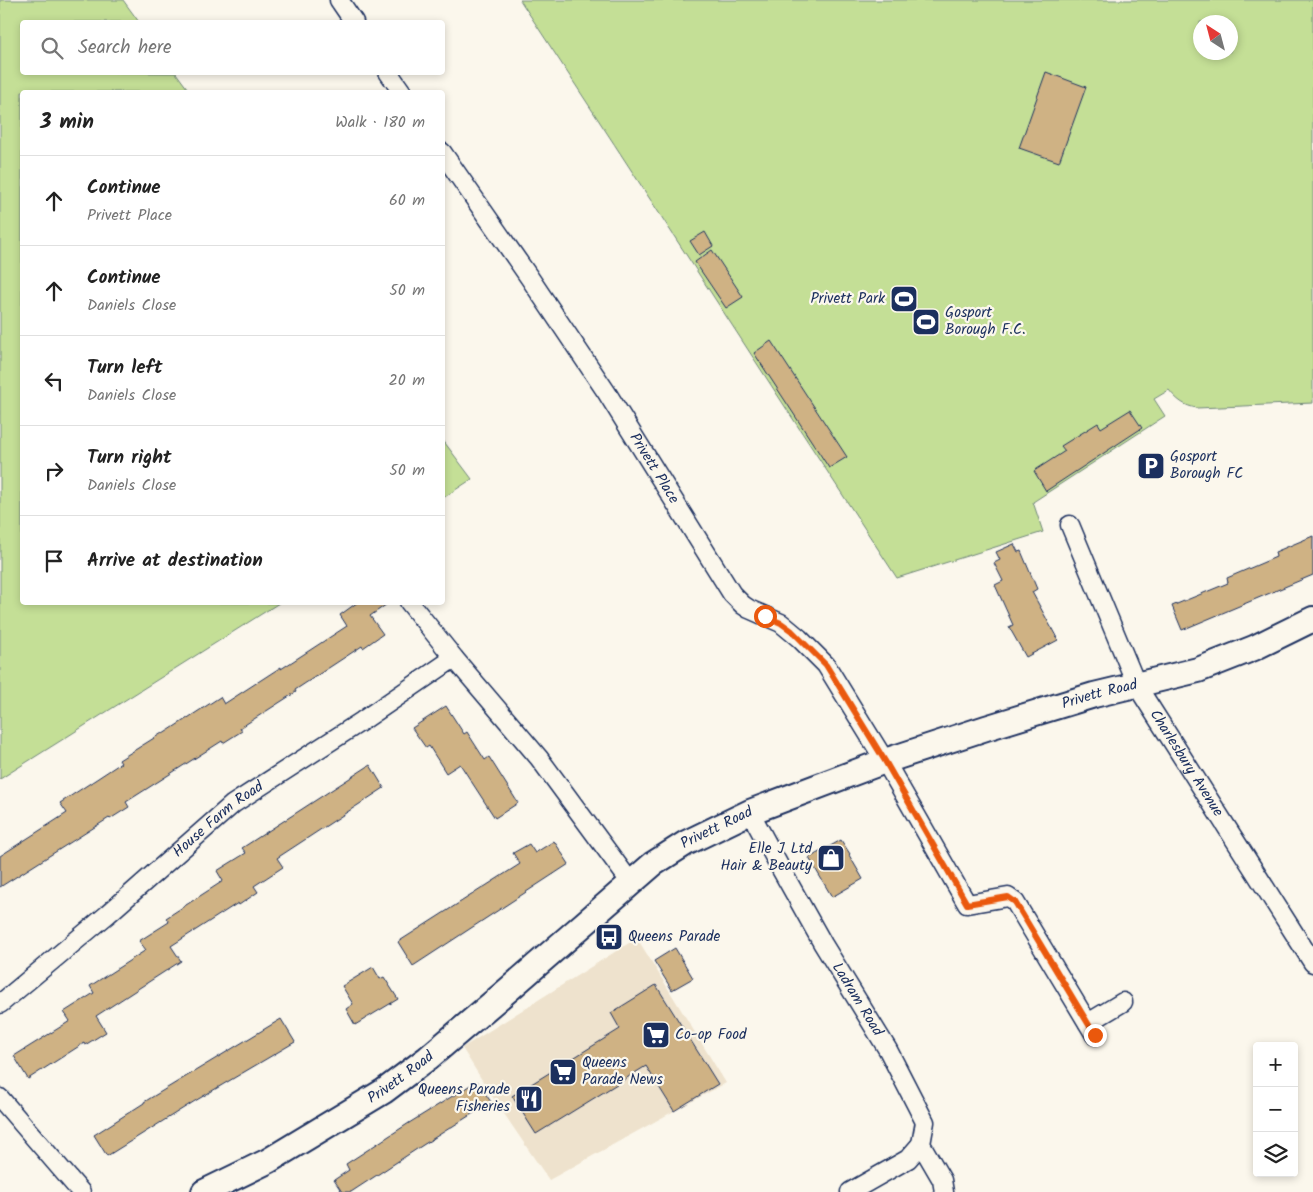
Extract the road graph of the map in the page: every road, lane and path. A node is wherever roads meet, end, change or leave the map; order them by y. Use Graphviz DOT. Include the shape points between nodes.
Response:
graph roads {
  1 [pos="339,0"];
  2 [pos="353,20"];
  3 [pos="390,75"];
  4 [pos="401,90"];
  5 [pos="445,156"];
  6 [pos="1070,525"];
  7 [pos="411,605"];
  8 [pos="1313,619"];
  9 [pos="454,658"];
  10 [pos="1137,686"];
  11 [pos="885,761"];
  12 [pos="750,812"];
  13 [pos="631,883"];
  14 [pos="1313,964"];
  15 [pos="1123,1002"];
  16 [pos="0,1004"];
  17 [pos="0,1098"];
  18 [pos="921,1144"];
  19 [pos="81,1192"];
  20 [pos="204,1192"];
  21 [pos="850,1192"];
  22 [pos="944,1192"];
  1 -- 2 [label="street"];
  3 -- 4 [label="street"];
  5 -- 11 [label="street, Privett Place" via="607,393 732,594 749,610 781,623 822,660"];
  6 -- 10 [label="street, Charlesbury Avenue"];
  7 -- 9 [label="street"];
  8 -- 10 [label="main road, Privett Road" via="1254,648 1198,670"];
  9 -- 13 [label="street" via="538,758"];
  9 -- 16 [label="street, House Farm Road" via="233,804"];
  10 -- 11 [label="main road, Privett Road" via="1094,695"];
  10 -- 14 [label="street, Charlesbury Avenue"];
  11 -- 12 [label="main road, Privett Road"];
  11 -- 15 [label="street, Privett Place" via="967,904 1008,897 1015,902 1091,1029"];
  12 -- 13 [label="main road, Privett Road" via="686,843"];
  12 -- 18 [label="street, Ladram Road" via="888,1050 924,1122"];
  13 -- 20 [label="main road, Privett Road" via="494,1003 384,1091 268,1161"];
  17 -- 19 [label="street"];
  18 -- 21 [label="street" via="908,1159"];
  18 -- 22 [label="street" via="942,1180"];
}
